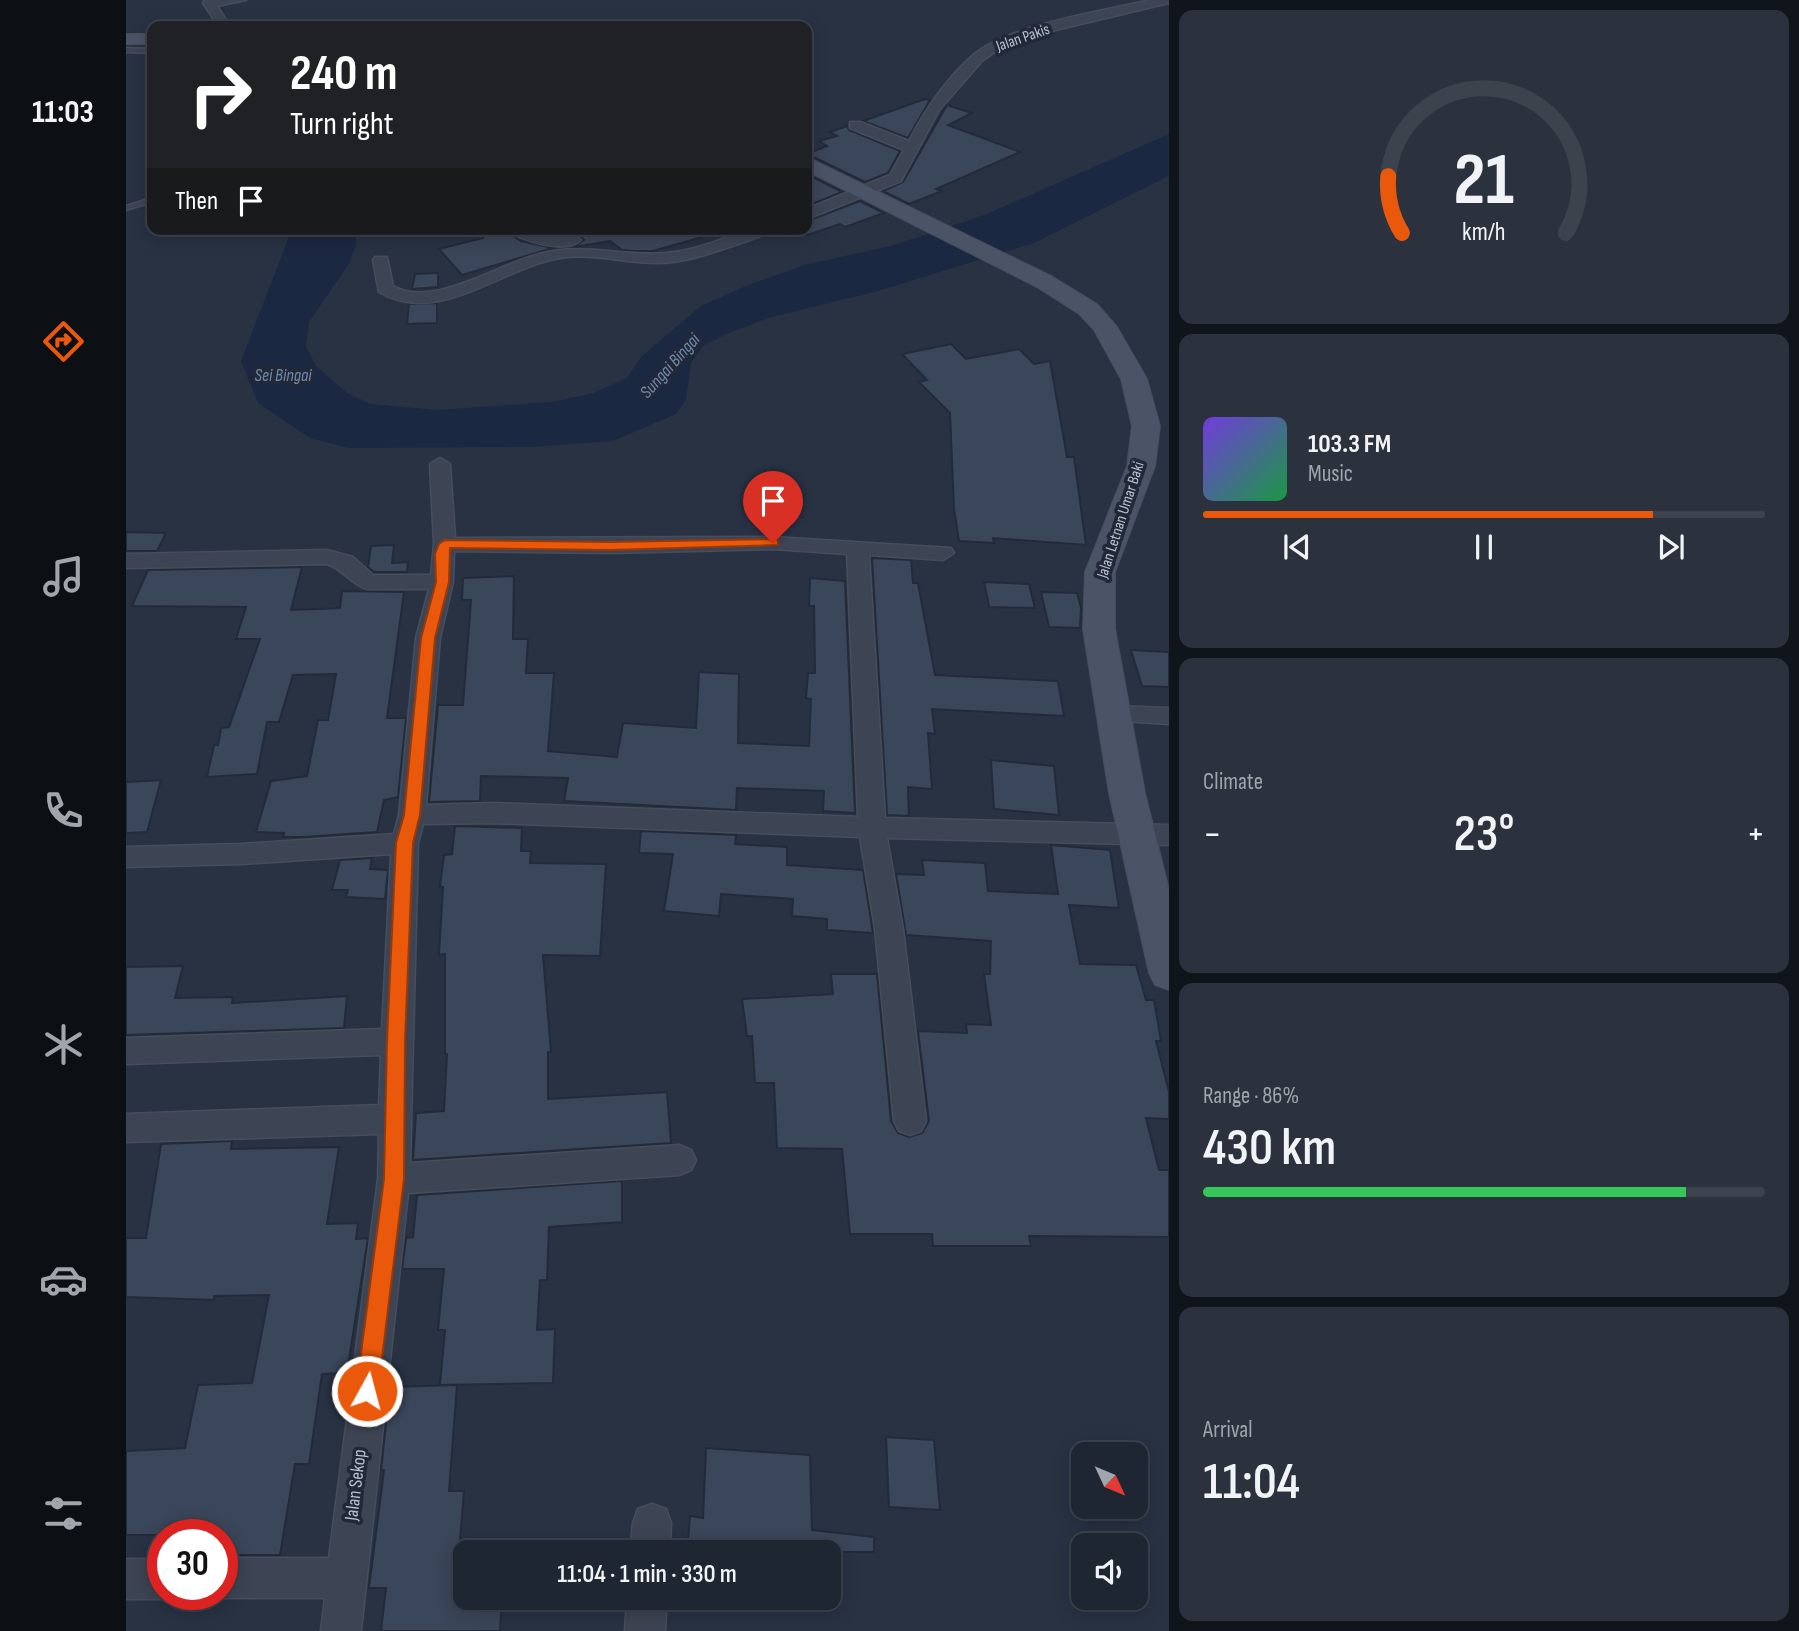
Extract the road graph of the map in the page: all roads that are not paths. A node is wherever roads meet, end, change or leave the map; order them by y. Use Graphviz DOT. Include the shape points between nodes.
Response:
graph roads {
  1 [pos="240,0"];
  2 [pos="1165,0"];
  3 [pos="206,1"];
  4 [pos="220,21"];
  5 [pos="126,39"];
  6 [pos="147,39"];
  7 [pos="126,50"];
  8 [pos="147,51"];
  9 [pos="855,125"];
  10 [pos="913,148"];
  11 [pos="812,166"];
  12 [pos="864,192"];
  13 [pos="147,202"];
  14 [pos="126,208"];
  15 [pos="812,212"];
  16 [pos="528,235"];
  17 [pos="747,235"];
  18 [pos="589,252"];
  19 [pos="995,258"];
  20 [pos="381,260"];
  21 [pos="440,464"];
  22 [pos="445,544"];
  23 [pos="858,550"];
  24 [pos="943,553"];
  25 [pos="126,561"];
  26 [pos="442,582"];
  27 [pos="1115,714"];
  28 [pos="1169,716"];
  29 [pos="872,828"];
  30 [pos="408,829"];
  31 [pos="1138,834"];
  32 [pos="1169,835"];
  33 [pos="126,857"];
  34 [pos="1169,973"];
  35 [pos="396,1041"];
  36 [pos="126,1051"];
  37 [pos="397,1119"];
  38 [pos="910,1121"];
  39 [pos="126,1128"];
  40 [pos="680,1160"];
  41 [pos="394,1179"];
  42 [pos="345,1577"];
  43 [pos="238,1578"];
  44 [pos="126,1579"];
  45 [pos="147,1579"];
  46 [pos="647,1610"];
  47 [pos="341,1631"];
  48 [pos="646,1631"];
  1 -- 3 [label="street"];
  2 -- 10 [label="street, Jalan Pakis" via="1035,31 992,48 977,58 933,109"];
  3 -- 4 [label="street"];
  5 -- 6 [label="street"];
  7 -- 8 [label="lane"];
  9 -- 10 [label="street"];
  10 -- 12 [label="street, Jalan Pakis" via="896,178"];
  11 -- 12 [label="street, Jalan Letnan Umar Baki"];
  12 -- 15 [label="street, Jalan Pakis"];
  12 -- 19 [label="street, Jalan Letnan Umar Baki"];
  13 -- 14 [label="lane"];
  16 -- 18 [label="street" via="539,240 574,240"];
  17 -- 18 [label="street" via="667,258"];
  18 -- 20 [label="street" via="524,263 443,295 419,299 397,297 385,288"];
  19 -- 27 [label="street, Jalan Letnan Umar Baki" via="1088,309 1105,327 1134,379 1146,426 1141,466 1099,581 1099,629"];
  21 -- 22 [label="street, Jalan Sekop"];
  22 -- 23 [label="street" via="773,543"];
  22 -- 26 [label="street, Jalan Sekop"];
  23 -- 24 [label="street"];
  23 -- 29 [label="street"];
  25 -- 26 [label="street" via="327,557 345,562 367,582"];
  26 -- 30 [label="street, Jalan Sekop" via="428,638"];
  27 -- 28 [label="street"];
  27 -- 31 [label="street, Jalan Letnan Umar Baki"];
  29 -- 30 [label="street" via="492,813"];
  29 -- 31 [label="street"];
  29 -- 38 [label="street" via="890,929"];
  30 -- 33 [label="street" via="241,854"];
  30 -- 35 [label="street, Jalan Sekop"];
  31 -- 32 [label="street"];
  31 -- 34 [label="street, Jalan Letnan Umar Baki"];
  35 -- 36 [label="street"];
  35 -- 37 [label="street, Jalan Sekop"];
  37 -- 39 [label="street"];
  37 -- 41 [label="street, Jalan Sekop"];
  40 -- 41 [label="street"];
  41 -- 42 [label="street, Jalan Sekop"];
  42 -- 43 [label="street"];
  42 -- 47 [label="street, Jalan Sekop"];
  44 -- 45 [label="street"];
  46 -- 48 [label="street"];
}
